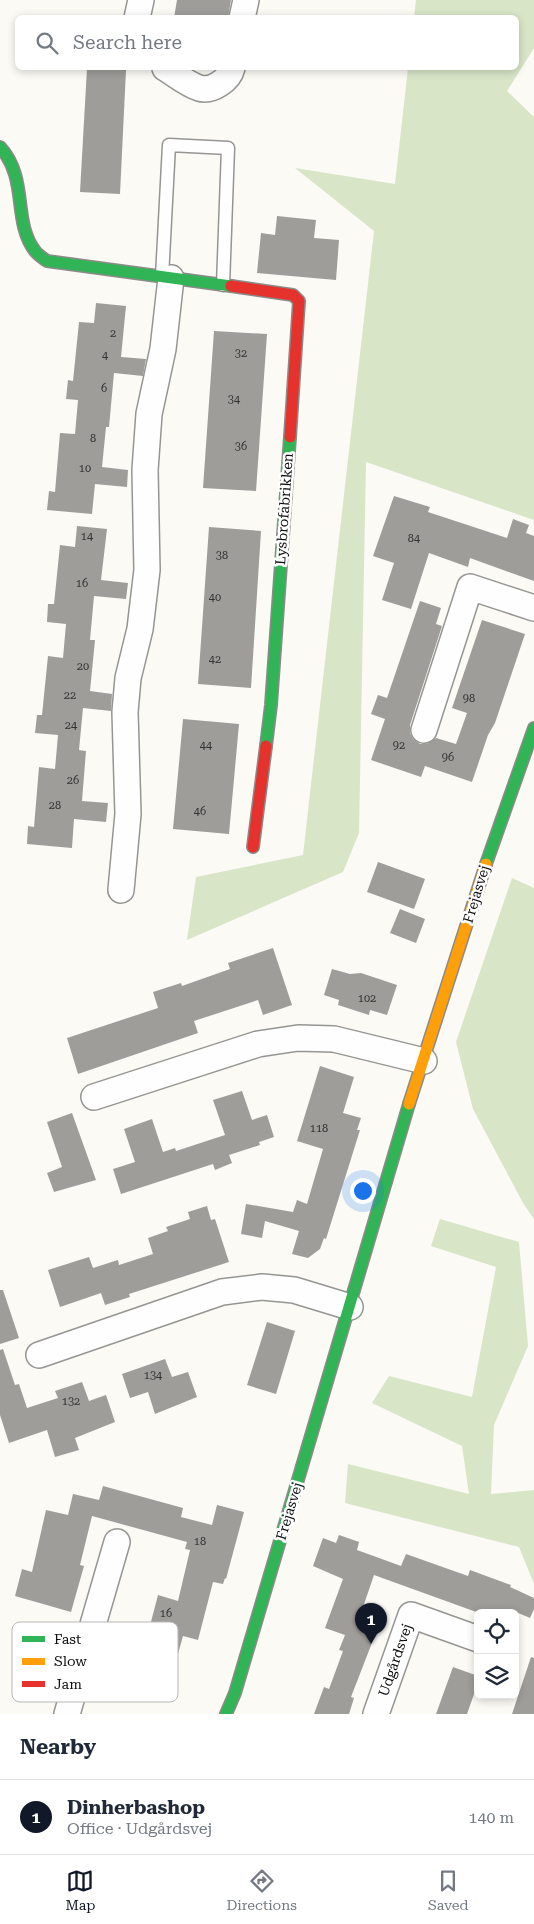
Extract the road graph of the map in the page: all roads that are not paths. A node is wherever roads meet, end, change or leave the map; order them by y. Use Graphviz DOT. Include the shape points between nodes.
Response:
graph roads {
  1 [pos="141,0"];
  2 [pos="246,0"];
  3 [pos="138,15"];
  4 [pos="243,15"];
  5 [pos="168,70"];
  6 [pos="232,70"];
  7 [pos="0,147"];
  8 [pos="167,278"];
  9 [pos="223,285"];
  10 [pos="534,608"];
  11 [pos="534,728"];
  12 [pos="424,730"];
  13 [pos="253,847"];
  14 [pos="121,890"];
  15 [pos="424,1061"];
  16 [pos="94,1097"];
  17 [pos="350,1307"];
  18 [pos="39,1355"];
  19 [pos="117,1542"];
  20 [pos="94,1622"];
  21 [pos="474,1638"];
  22 [pos="226,1714"];
  23 [pos="376,1714"];
  1 -- 3 [label="street"];
  2 -- 4 [label="street"];
  5 -- 6 [label="street" via="199,88 212,88"];
  7 -- 8 [label="street, Lysbrofabrikken" via="14,165 27,231 35,251 47,260"];
  8 -- 9 [label="street, Lysbrofabrikken"];
  8 -- 9 [label="lane" via="169,145 228,148"];
  8 -- 14 [label="street" via="163,349 149,414 145,470 147,570 125,712 128,814"];
  9 -- 13 [label="street, Lysbrofabrikken" via="293,295 299,301 271,705"];
  10 -- 12 [label="street" via="470,587"];
  11 -- 15 [label="street, Frejasvej" via="494,839"];
  15 -- 16 [label="street" via="334,1040 298,1038 258,1044"];
  15 -- 17 [label="street, Frejasvej"];
  17 -- 18 [label="street" via="294,1290 262,1286 222,1292"];
  17 -- 22 [label="street, Frejasvej"];
  19 -- 20 [label="street"];
  21 -- 23 [label="street, Udgårdsvej" via="411,1615"];
}
